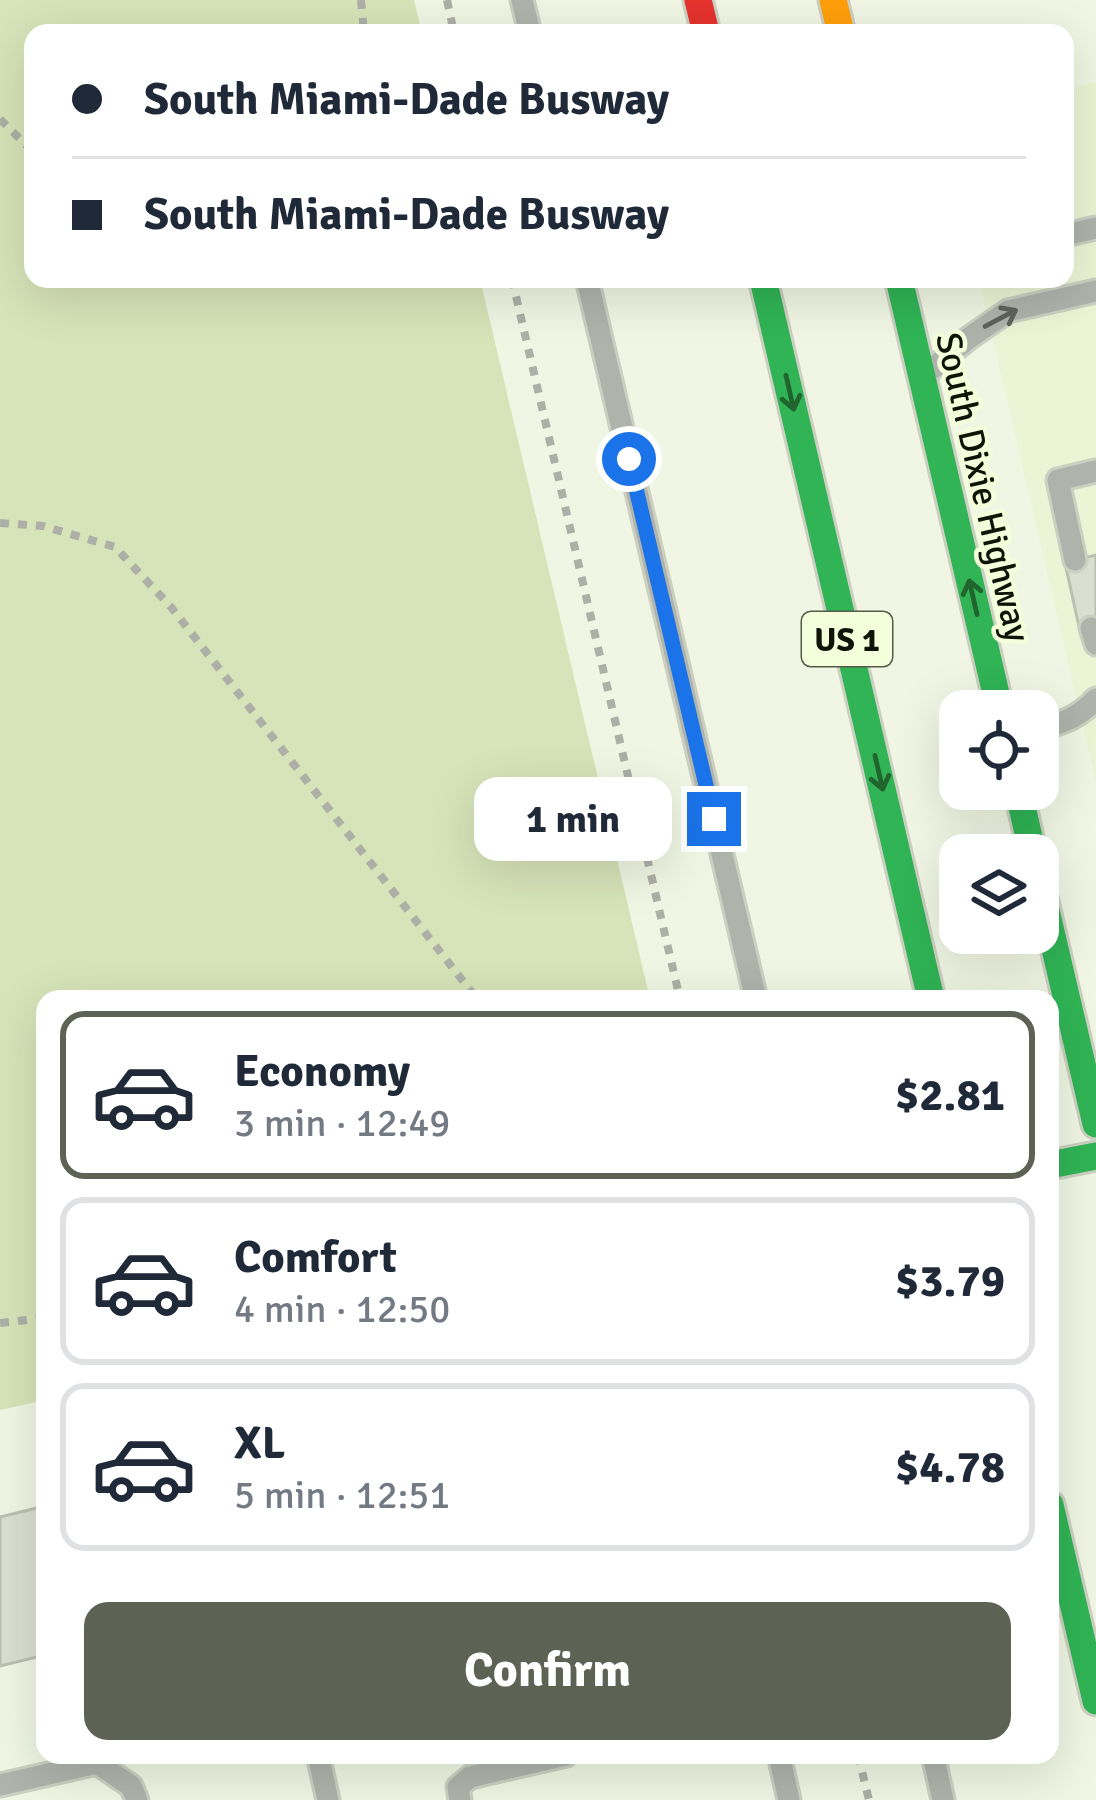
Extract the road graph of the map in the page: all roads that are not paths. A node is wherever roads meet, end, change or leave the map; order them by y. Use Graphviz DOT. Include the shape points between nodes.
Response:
graph roads {
  1 [pos="589,288"];
  2 [pos="766,288"];
  3 [pos="901,288"];
  4 [pos="1096,291"];
  5 [pos="922,377"];
  6 [pos="1096,471"];
  7 [pos="1075,560"];
  8 [pos="995,690"];
  9 [pos="1096,699"];
  10 [pos="1059,724"];
  11 [pos="1056,954"];
  12 [pos="1063,984"];
  13 [pos="754,990"];
  14 [pos="930,990"];
  15 [pos="1096,1005"];
  16 [pos="1096,1124"];
  17 [pos="1096,1156"];
  18 [pos="1059,1163"];
  19 [pos="1059,1543"];
  20 [pos="1096,1701"];
  21 [pos="94,1764"];
  22 [pos="99,1764"];
  23 [pos="320,1764"];
  24 [pos="527,1764"];
  25 [pos="781,1764"];
  26 [pos="935,1764"];
  27 [pos="0,1785"];
  28 [pos="137,1800"];
  29 [pos="328,1800"];
  30 [pos="460,1800"];
  31 [pos="789,1800"];
  32 [pos="943,1800"];
  1 -- 13 [label="lane"];
  2 -- 14 [label="highway, US 1, one-way"];
  3 -- 5 [label="highway, South Dixie Highway"];
  5 -- 4 [label="lane, one-way" via="1008,311"];
  8 -- 5 [label="highway, South Dixie Highway, one-way"];
  6 -- 7 [label="lane" via="1058,480"];
  9 -- 10 [label="lane"];
  11 -- 12 [label="highway"];
  12 -- 15 [label="lane"];
  12 -- 16 [label="highway"];
  17 -- 18 [label="highway"];
  19 -- 20 [label="highway"];
  21 -- 27 [label="lane"];
  22 -- 28 [label="lane"];
  23 -- 29 [label="lane"];
  24 -- 30 [label="lane" via="470,1777 458,1786"];
  25 -- 31 [label="lane"];
  26 -- 32 [label="lane"];
}
